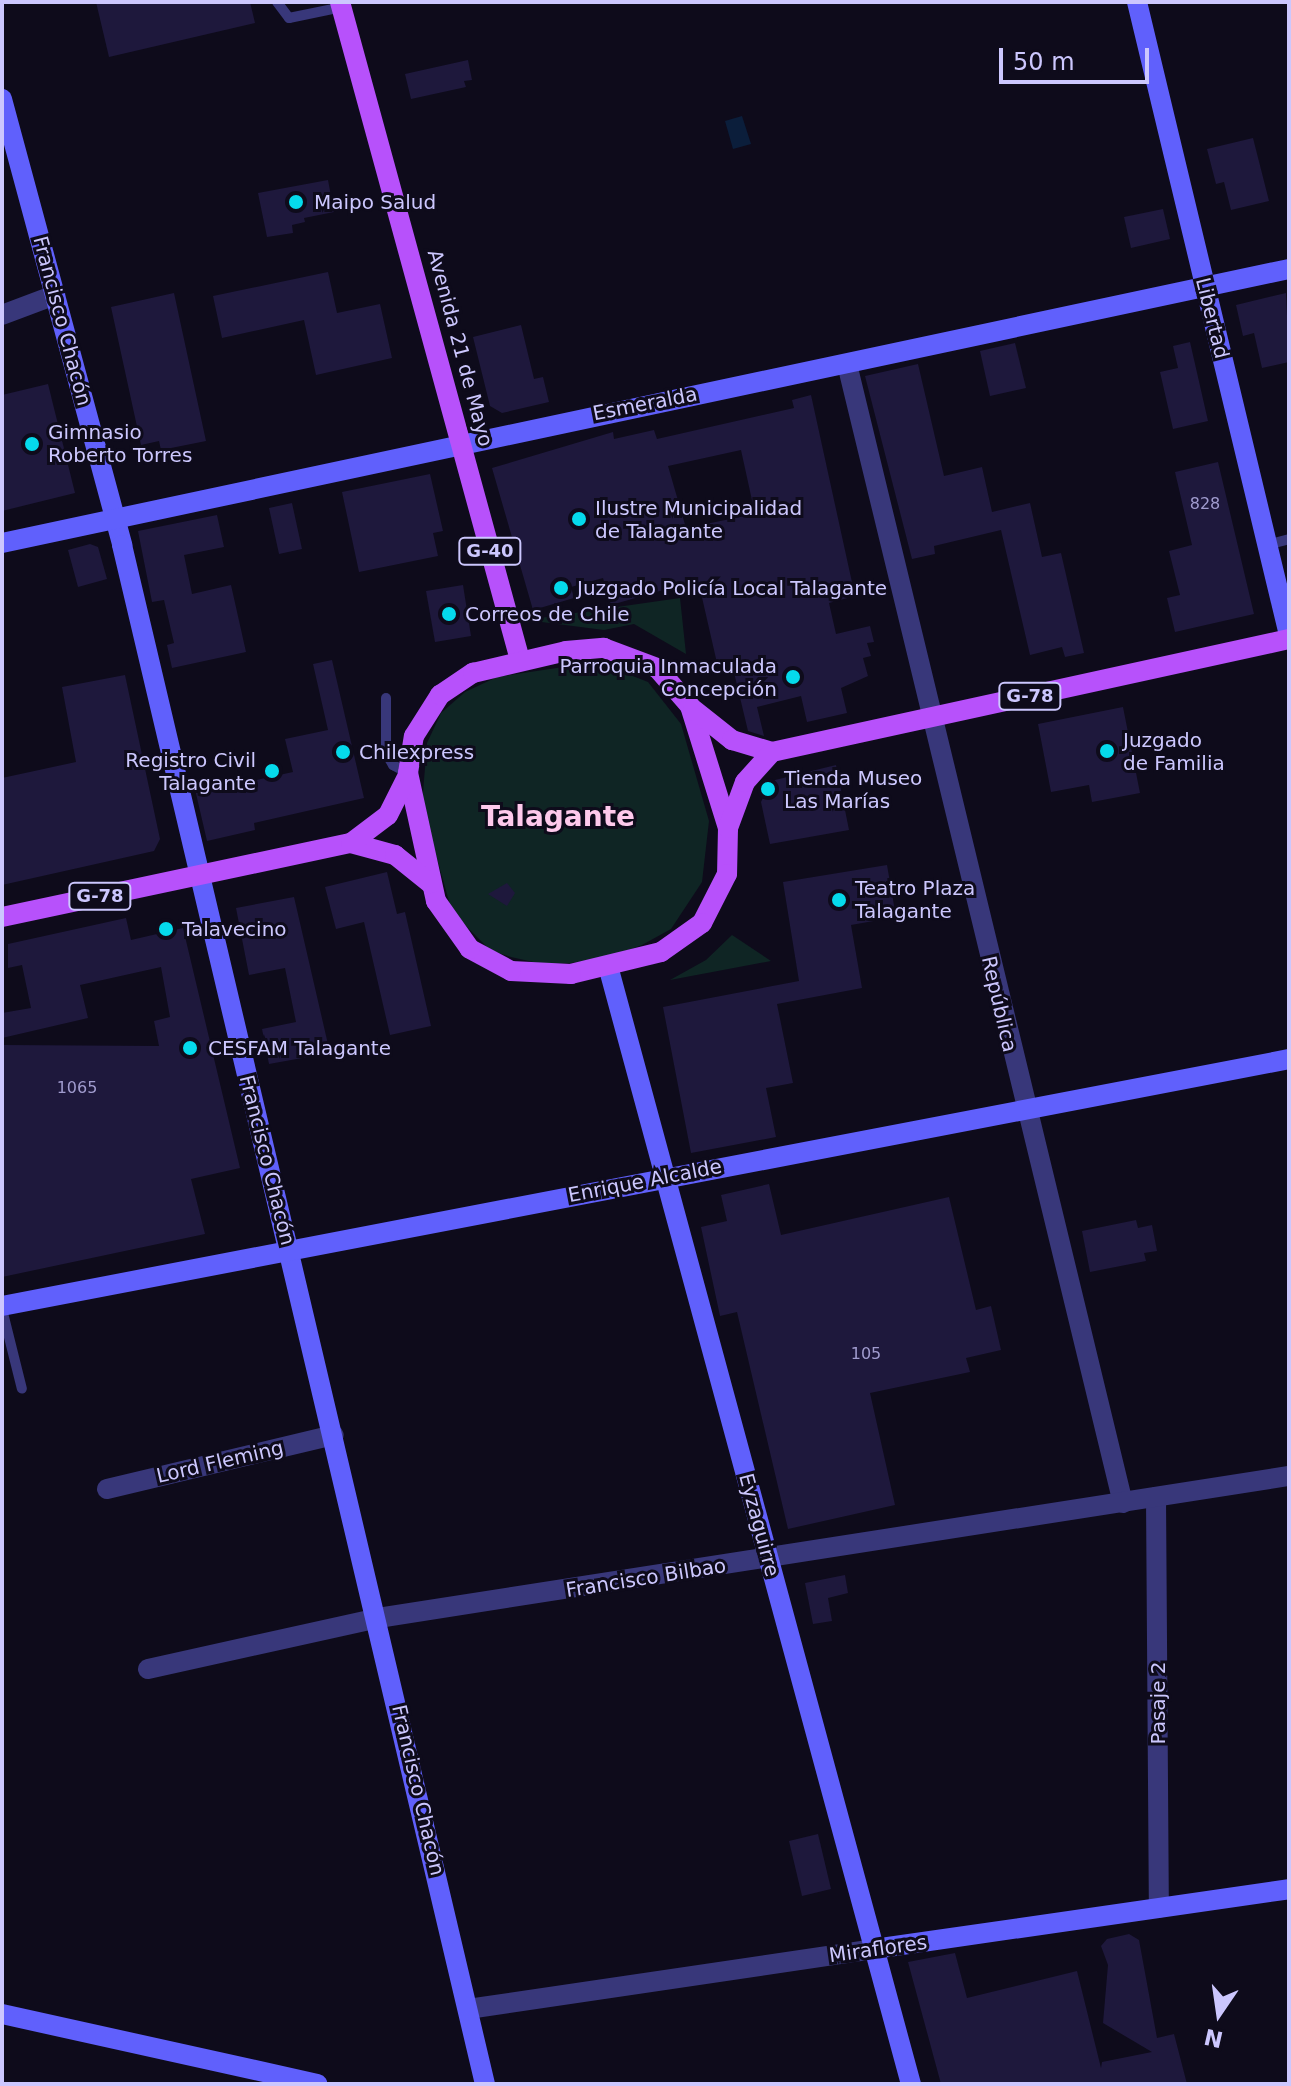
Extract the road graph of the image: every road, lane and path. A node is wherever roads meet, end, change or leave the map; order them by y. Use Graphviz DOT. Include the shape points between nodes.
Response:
graph roads {
  1 [pos="277,2"];
  2 [pos="1137,2"];
  3 [pos="341,5"];
  4 [pos="2,99"];
  5 [pos="7,137"];
  6 [pos="1289,269"];
  7 [pos="1205,287"];
  8 [pos="55,295"];
  9 [pos="2,315"];
  10 [pos="847,364"];
  11 [pos="461,441"];
  12 [pos="115,516"];
  13 [pos="1289,539"];
  14 [pos="2,543"];
  15 [pos="1267,545"];
  16 [pos="1289,637"];
  17 [pos="520,660"];
  18 [pos="386,698"];
  19 [pos="690,706"];
  20 [pos="931,718"];
  21 [pos="772,752"];
  22 [pos="408,773"];
  23 [pos="728,828"];
  24 [pos="351,843"];
  25 [pos="198,875"];
  26 [pos="430,883"];
  27 [pos="2,917"];
  28 [pos="608,966"];
  29 [pos="1289,1059"];
  30 [pos="1025,1109"];
  31 [pos="665,1178"];
  32 [pos="288,1249"];
  33 [pos="2,1308"];
  34 [pos="22,1389"];
  35 [pos="334,1435"];
  36 [pos="1289,1476"];
  37 [pos="107,1489"];
  38 [pos="1156,1497"];
  39 [pos="1123,1503"];
  40 [pos="769,1559"];
  41 [pos="378,1618"];
  42 [pos="148,1669"];
  43 [pos="1289,1889"];
  44 [pos="1159,1908"];
  45 [pos="874,1949"];
  46 [pos="468,2009"];
  47 [pos="2,2014"];
  48 [pos="317,2084"];
  49 [pos="485,2084"];
  50 [pos="911,2084"];
  1 -- 3 [label="lane" via="289,18"];
  2 -- 7 [label="street, Libertad"];
  3 -- 11 [label="main road, Avenida 21 de Mayo / G-40"];
  4 -- 5 [label="street, Francisco Chacón"];
  5 -- 8 [label="street, Francisco Chacón"];
  6 -- 7 [label="street, Esmeralda"];
  7 -- 10 [label="street, Esmeralda"];
  7 -- 15 [label="street, Libertad"];
  8 -- 9 [label="street"];
  8 -- 12 [label="street, Francisco Chacón"];
  10 -- 11 [label="street, Esmeralda"];
  10 -- 20 [label="street, República"];
  11 -- 12 [label="street, Esmeralda"];
  11 -- 17 [label="main road, Avenida 21 de Mayo / G-40"];
  12 -- 14 [label="street, Esmeralda"];
  12 -- 25 [label="street, Francisco Chacón"];
  13 -- 15 [label="lane"];
  15 -- 16 [label="street, Libertad"];
  16 -- 20 [label="main road, G-78"];
  17 -- 19 [label="main road, G-78" via="586,648 618,651 657,668"];
  17 -- 22 [label="main road, G-78" via="473,673 440,695 414,736"];
  18 -- 22 [label="lane" via="386,753 393,765"];
  19 -- 21 [label="main road, G-78" via="732,740"];
  19 -- 23 [label="main road, G-78"];
  20 -- 21 [label="main road, G-78"];
  20 -- 30 [label="street, República"];
  21 -- 23 [label="main road, G-78" via="745,782"];
  22 -- 24 [label="main road, G-78" via="388,815"];
  22 -- 26 [label="main road, G-78"];
  23 -- 28 [label="main road, G-78" via="727,874 702,923 661,952"];
  24 -- 25 [label="main road, G-78"];
  24 -- 26 [label="main road, G-78" via="395,855"];
  25 -- 27 [label="main road, G-78"];
  25 -- 32 [label="street, Francisco Chacón"];
  26 -- 28 [label="main road, G-78" via="456,934 496,965 540,976"];
  28 -- 31 [label="street, Eyzaguirre"];
  29 -- 30 [label="street, Enrique Alcalde"];
  30 -- 31 [label="street, Enrique Alcalde"];
  30 -- 39 [label="street, República"];
  31 -- 32 [label="street, Enrique Alcalde"];
  31 -- 40 [label="street, Eyzaguirre"];
  32 -- 33 [label="street, Enrique Alcalde"];
  32 -- 35 [label="street, Francisco Chacón"];
  33 -- 34 [label="lane"];
  35 -- 37 [label="street, Lord Fleming"];
  35 -- 41 [label="street, Francisco Chacón"];
  36 -- 38 [label="street, Francisco Bilbao"];
  38 -- 39 [label="street, Francisco Bilbao"];
  38 -- 44 [label="street, Pasaje 2"];
  39 -- 40 [label="street, Francisco Bilbao"];
  40 -- 41 [label="street, Francisco Bilbao"];
  40 -- 45 [label="street, Eyzaguirre"];
  41 -- 42 [label="street, Francisco Bilbao"];
  41 -- 46 [label="street, Francisco Chacón"];
  43 -- 44 [label="street, Miraflores"];
  44 -- 45 [label="street, Miraflores"];
  45 -- 46 [label="street, Miraflores"];
  45 -- 50 [label="street, Eyzaguirre"];
  46 -- 49 [label="street, Francisco Chacón"];
  47 -- 48 [label="street"];
}
